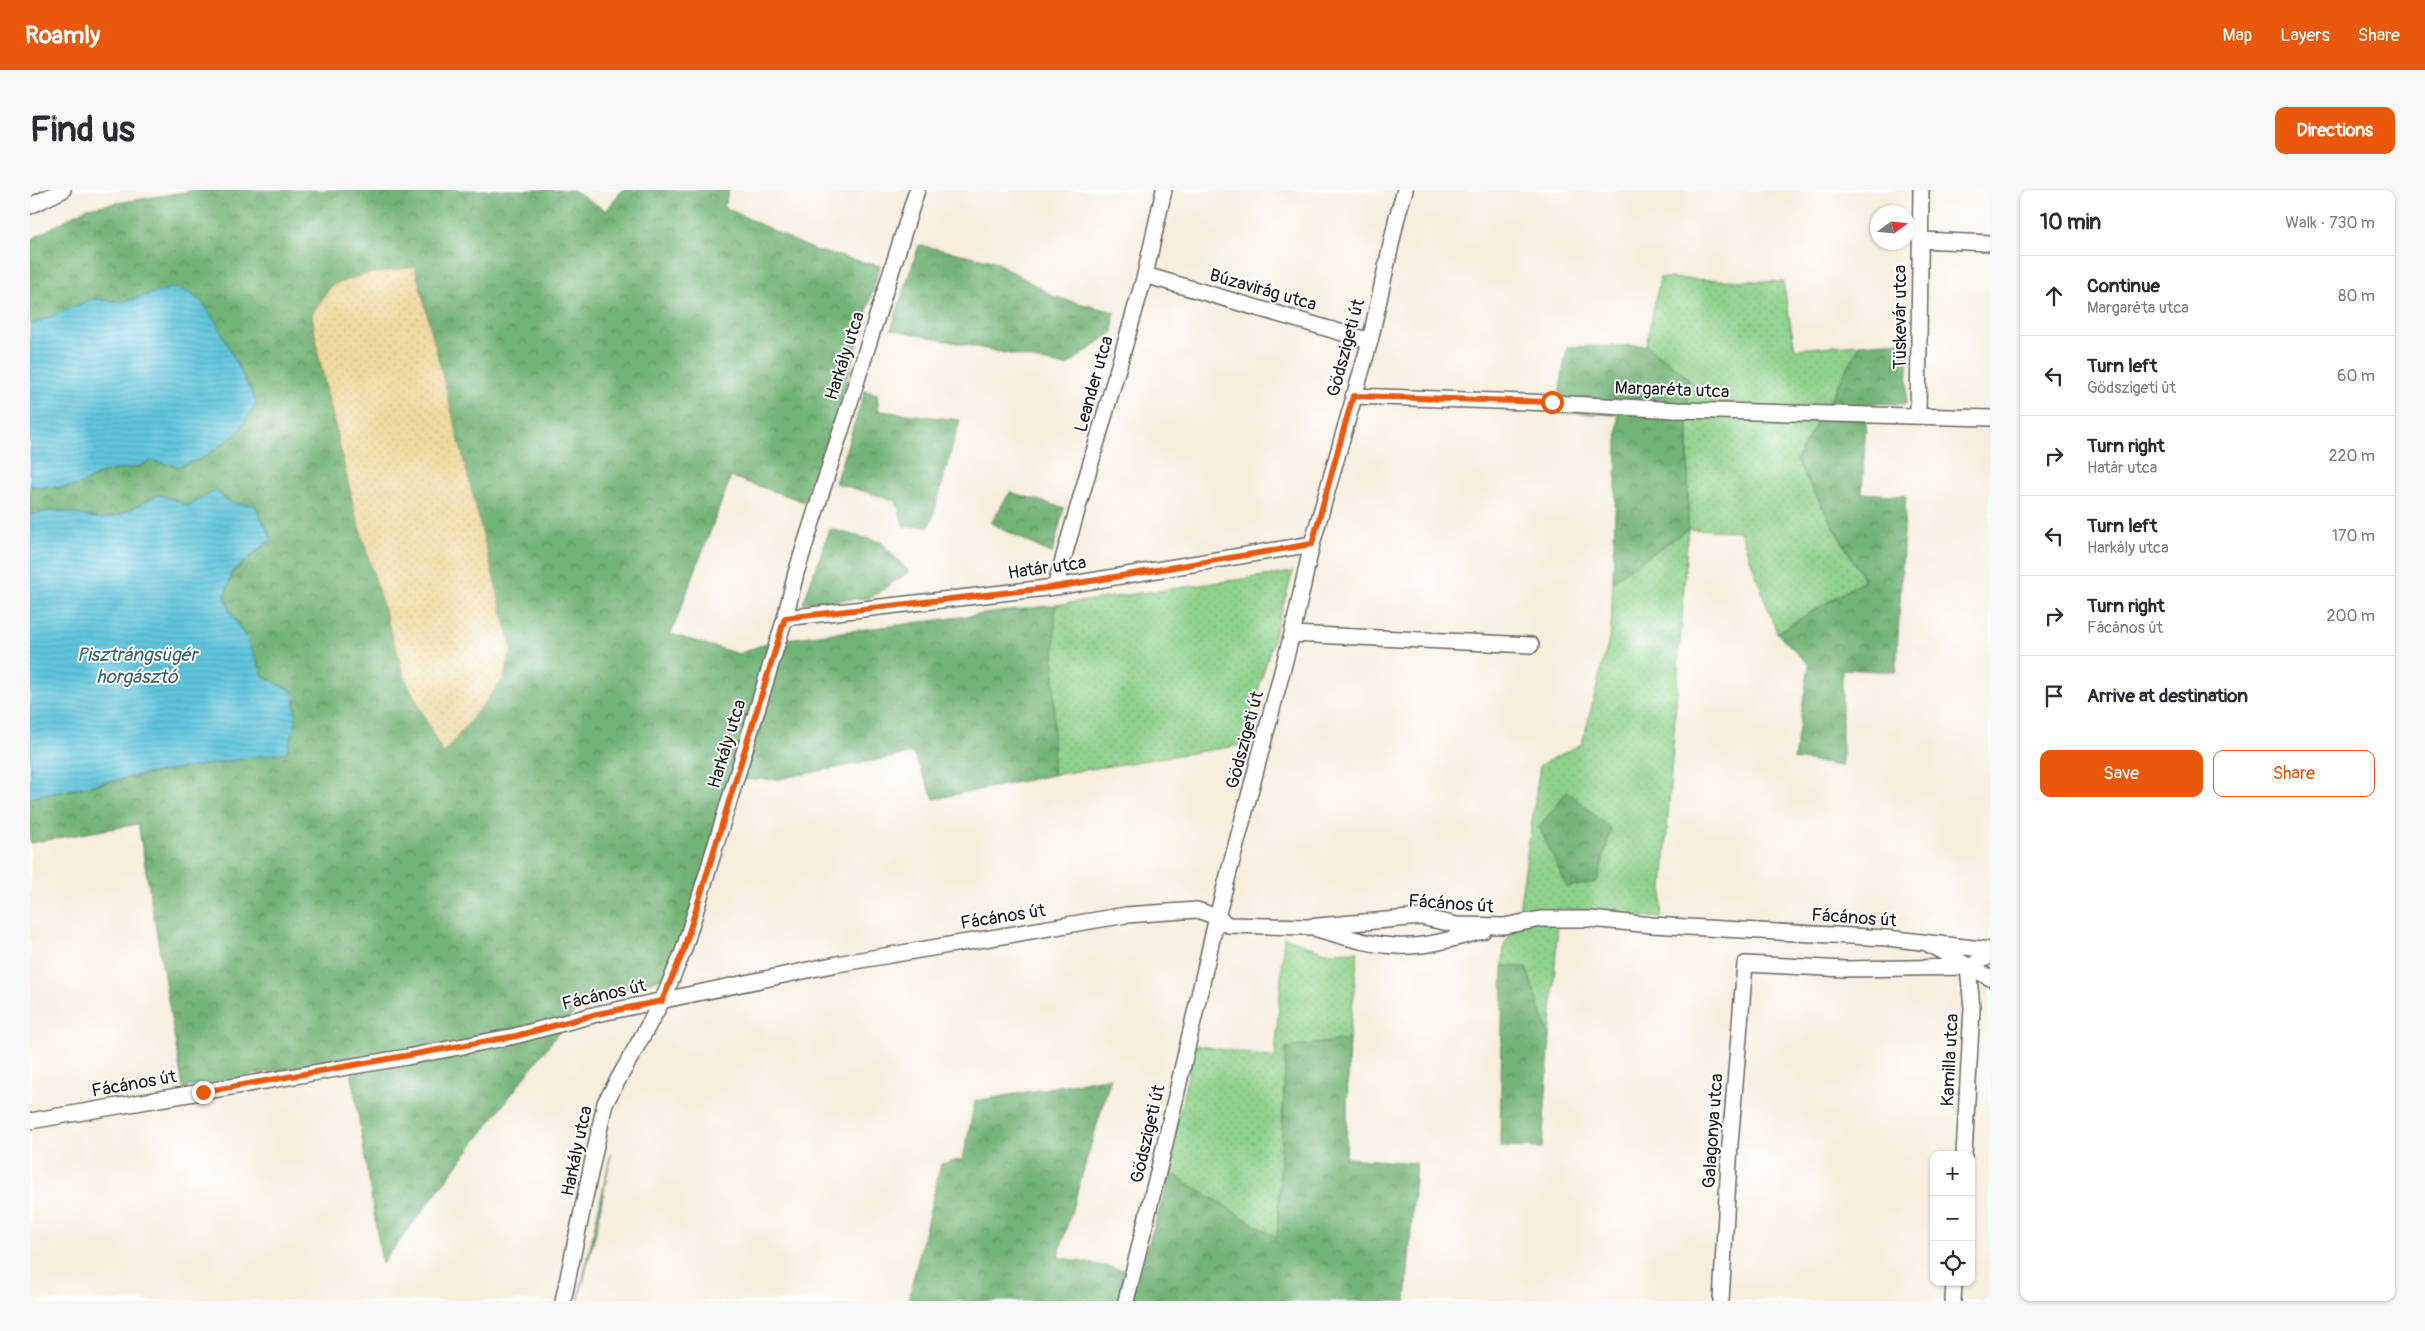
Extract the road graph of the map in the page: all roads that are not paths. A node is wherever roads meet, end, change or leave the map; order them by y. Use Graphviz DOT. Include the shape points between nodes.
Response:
graph roads {
  1 [pos="63,190"];
  2 [pos="917,190"];
  3 [pos="1405,190"];
  4 [pos="1921,190"];
  5 [pos="1159,191"];
  6 [pos="30,206"];
  7 [pos="1920,240"];
  8 [pos="1990,243"];
  9 [pos="1145,275"];
  10 [pos="1370,341"];
  11 [pos="1353,396"];
  12 [pos="1918,415"];
  13 [pos="1990,418"];
  14 [pos="1312,544"];
  15 [pos="1055,587"];
  16 [pos="785,618"];
  17 [pos="1292,634"];
  18 [pos="1531,644"];
  19 [pos="1217,918"];
  20 [pos="1504,926"];
  21 [pos="1307,927"];
  22 [pos="1929,944"];
  23 [pos="1990,950"];
  24 [pos="1990,956"];
  25 [pos="1968,967"];
  26 [pos="1990,978"];
  27 [pos="662,1001"];
  28 [pos="30,1121"];
  29 [pos="1964,1151"];
  30 [pos="1954,1286"];
  31 [pos="563,1301"];
  32 [pos="1126,1301"];
  33 [pos="1721,1301"];
  34 [pos="1953,1301"];
  1 -- 6 [label="street"];
  2 -- 16 [label="street, Harkály utca" via="796,573"];
  3 -- 10 [label="street, Gödszigeti út"];
  4 -- 7 [label="street, Tüskevár utca"];
  5 -- 9 [label="street, Leander utca"];
  7 -- 8 [label="street"];
  7 -- 12 [label="street, Tüskevár utca"];
  9 -- 10 [label="street, Búzavirág utca"];
  9 -- 15 [label="street, Leander utca"];
  10 -- 11 [label="street, Gödszigeti út"];
  11 -- 12 [label="street, Margaréta utca" via="1552,402 1677,410"];
  11 -- 14 [label="street, Gödszigeti út"];
  12 -- 13 [label="street, Margaréta utca"];
  14 -- 15 [label="street, Határ utca"];
  14 -- 17 [label="street, Gödszigeti út"];
  15 -- 16 [label="street, Határ utca"];
  16 -- 27 [label="street, Harkály utca" via="683,952"];
  17 -- 18 [label="street"];
  17 -- 19 [label="street, Gödszigeti út"];
  19 -- 21 [label="street, Fácános út" via="1228,924"];
  19 -- 27 [label="street, Fácános út" via="1197,910 1126,915 837,964"];
  19 -- 32 [label="street, Gödszigeti út"];
  20 -- 21 [label="street, Fácános út" via="1457,925 1421,917"];
  20 -- 21 [label="street" via="1429,944 1396,946"];
  20 -- 22 [label="street, Fácános út" via="1541,919 1590,919 1887,938"];
  22 -- 23 [label="street, Fácános út"];
  22 -- 25 [label="street"];
  24 -- 25 [label="street"];
  25 -- 26 [label="street"];
  25 -- 29 [label="street, Kamilla utca" via="1972,1008"];
  25 -- 33 [label="street, Galagonya utca" via="1845,969 1745,964"];
  27 -- 28 [label="street, Fácános út" via="597,1014 516,1036"];
  27 -- 31 [label="street, Harkály utca" via="605,1103"];
  30 -- 34 [label="street"];
}
